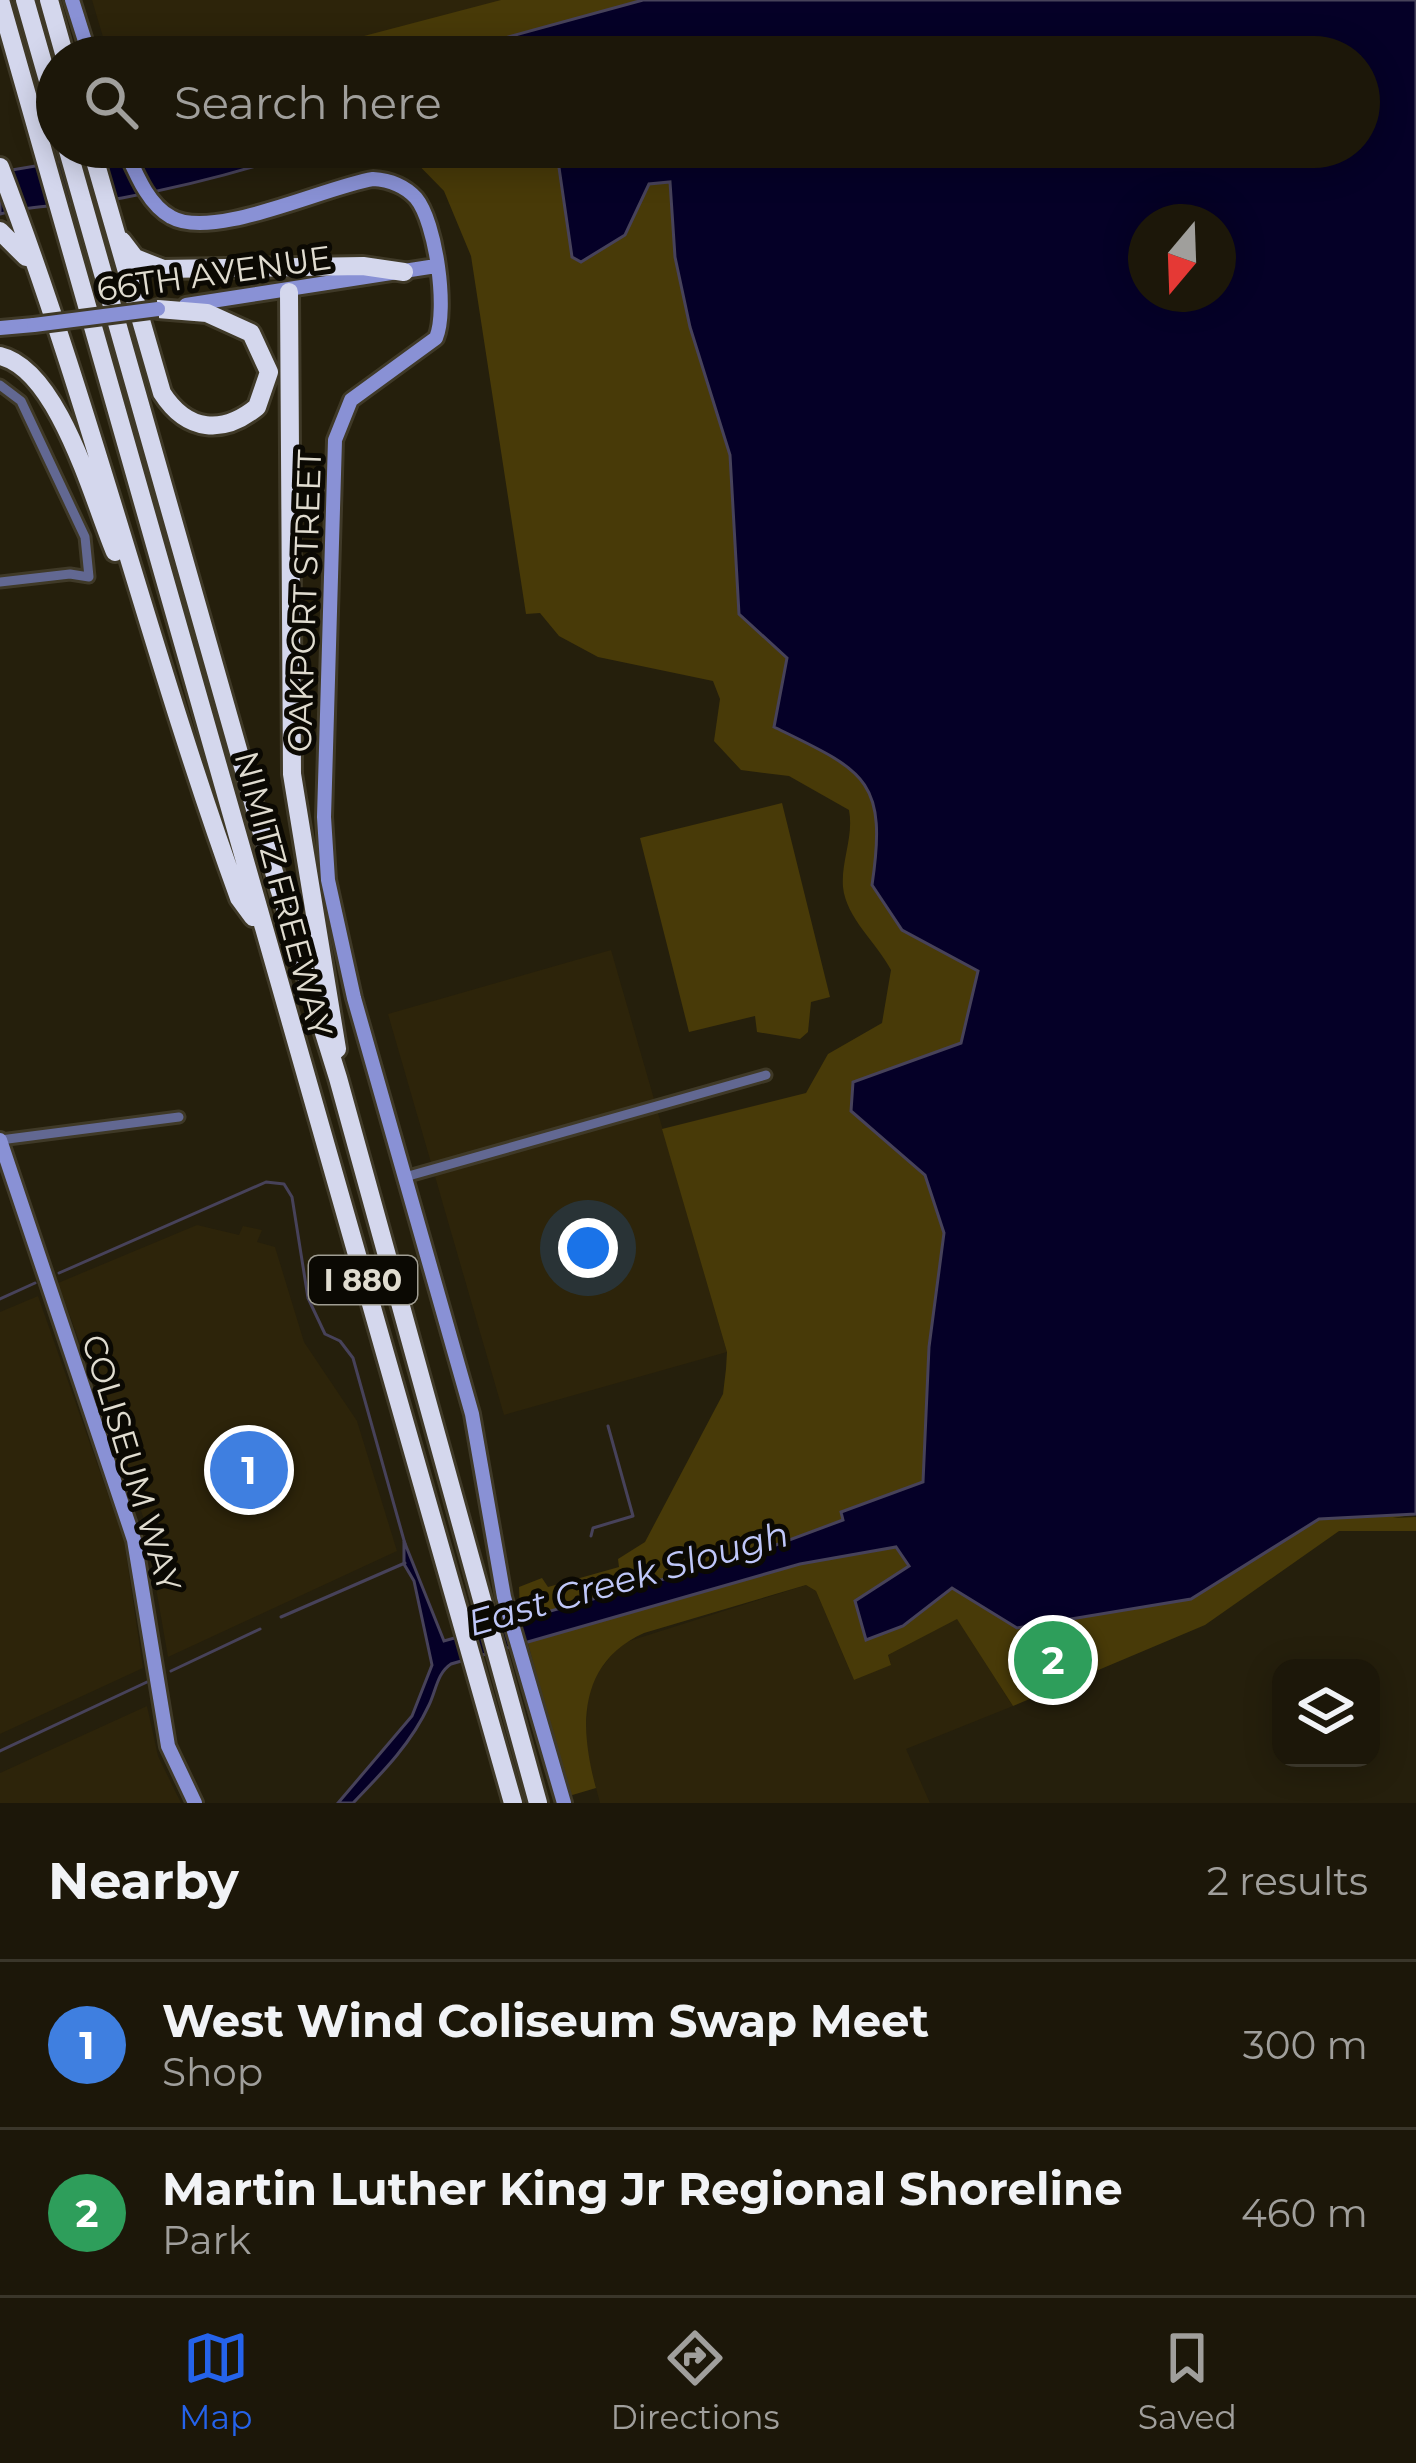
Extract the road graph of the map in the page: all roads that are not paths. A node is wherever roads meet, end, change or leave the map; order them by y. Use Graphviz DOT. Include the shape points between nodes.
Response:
graph roads {
  1 [pos="0,0"];
  2 [pos="25,0"];
  3 [pos="49,0"];
  4 [pos="72,0"];
  5 [pos="59,36"];
  6 [pos="83,36"];
  7 [pos="36,38"];
  8 [pos="36,127"];
  9 [pos="0,167"];
  10 [pos="48,168"];
  11 [pos="73,168"];
  12 [pos="97,168"];
  13 [pos="135,168"];
  14 [pos="110,215"];
  15 [pos="0,231"];
  16 [pos="436,266"];
  17 [pos="404,272"];
  18 [pos="47,292"];
  19 [pos="289,292"];
  20 [pos="158,309"];
  21 [pos="0,328"];
  22 [pos="0,356"];
  23 [pos="0,385"];
  24 [pos="0,582"];
  25 [pos="141,608"];
  26 [pos="262,930"];
  27 [pos="766,1075"];
  28 [pos="338,1078"];
  29 [pos="179,1117"];
  30 [pos="0,1140"];
  31 [pos="405,1177"];
  32 [pos="195,1803"];
  33 [pos="514,1803"];
  34 [pos="538,1803"];
  35 [pos="564,1803"];
  1 -- 8 [label="highway, NIMITZ FREEWAY / I 880"];
  2 -- 7 [label="highway"];
  3 -- 5 [label="highway"];
  4 -- 6 [label="main road"];
  9 -- 18 [label="highway"];
  10 -- 26 [label="highway, NIMITZ FREEWAY / I 880"];
  11 -- 28 [label="highway, NIMITZ FREEWAY / I 880"];
  12 -- 14 [label="highway"];
  13 -- 16 [label="main road, OAKPORT STREET" via="172,218 200,225 388,180 423,210"];
  14 -- 17 [label="highway" via="135,258 164,269"];
  14 -- 20 [label="highway" via="173,409 206,427 241,421 257,406 268,372 251,333 207,313"];
  15 -- 18 [label="highway" via="20,246"];
  16 -- 17 [label="main road, 66TH AVENUE"];
  16 -- 31 [label="main road, OAKPORT STREET" via="443,313 436,338 352,400 335,440 326,863 349,980"];
  17 -- 19 [label="main road, 66TH AVENUE"];
  18 -- 25 [label="highway"];
  19 -- 20 [label="main road, 66TH AVENUE"];
  19 -- 28 [label="highway" via="292,774"];
  20 -- 21 [label="main road, 66TH AVENUE, bridge"];
  22 -- 25 [label="highway" via="26,367 52,400"];
  23 -- 24 [label="street" via="21,401 91,561 88,577"];
  25 -- 26 [label="highway" via="239,898"];
  26 -- 33 [label="highway, NIMITZ FREEWAY / I 880"];
  27 -- 31 [label="street"];
  28 -- 34 [label="highway, NIMITZ FREEWAY / I 880"];
  29 -- 30 [label="street"];
  30 -- 32 [label="main road, COLISEUM WAY" via="134,1540 168,1746"];
  31 -- 35 [label="main road, OAKPORT STREET" via="472,1414 510,1616"];
}
